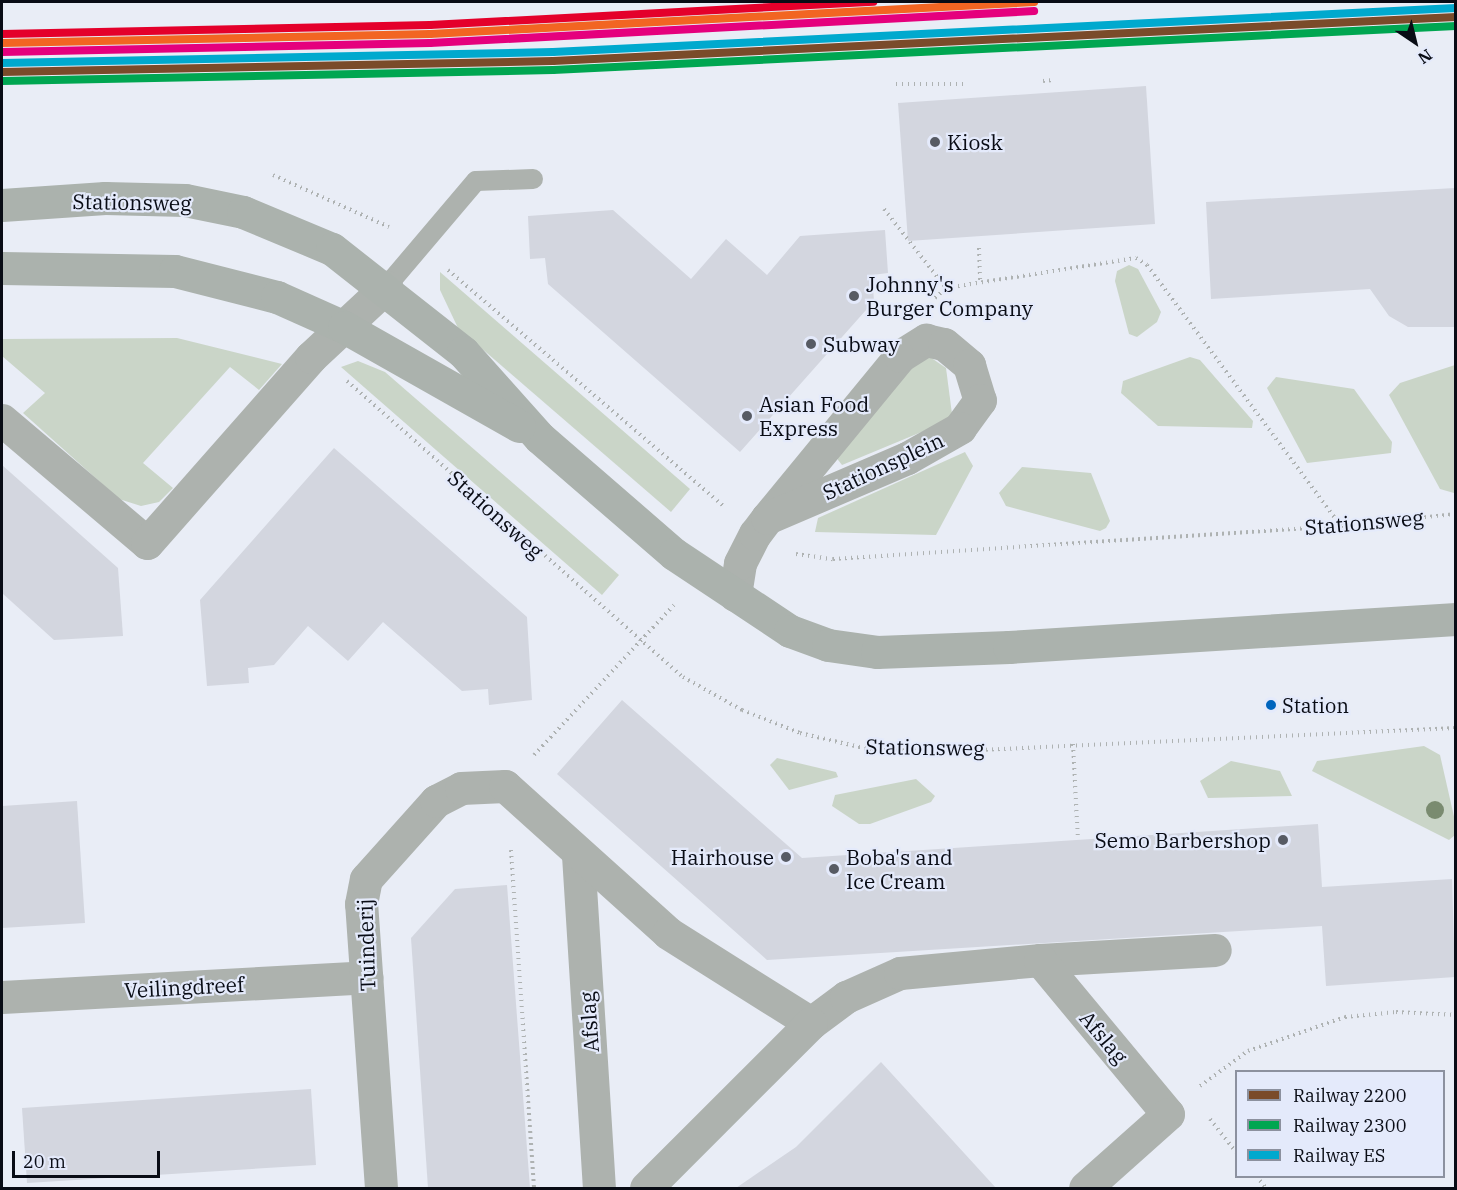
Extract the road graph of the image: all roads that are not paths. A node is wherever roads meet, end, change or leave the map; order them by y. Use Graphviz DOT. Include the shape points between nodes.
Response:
graph roads {
  1 [pos="533,179"];
  2 [pos="2,205"];
  3 [pos="2,268"];
  4 [pos="386,287"];
  5 [pos="344,327"];
  6 [pos="2,420"];
  7 [pos="540,438"];
  8 [pos="761,526"];
  9 [pos="735,595"];
  10 [pos="1455,619"];
  11 [pos="579,855"];
  12 [pos="1215,950"];
  13 [pos="1040,960"];
  14 [pos="366,977"];
  15 [pos="2,997"];
  16 [pos="811,1023"];
  17 [pos="381,1188"];
  18 [pos="599,1188"];
  19 [pos="646,1188"];
  20 [pos="1085,1188"];
  1 -- 4 [label="lane" via="476,181"];
  2 -- 4 [label="main road, Stationsweg" via="128,198 185,200 243,212 332,249"];
  3 -- 5 [label="main road, Stationsweg" via="175,271 277,297"];
  4 -- 5 [label="street"];
  4 -- 7 [label="main road, Stationsweg" via="463,352"];
  5 -- 6 [label="street" via="311,357 147,543"];
  5 -- 7 [label="main road, Stationsweg"];
  7 -- 9 [label="main road, Stationsweg" via="682,560"];
  8 -- 8 [label="street, Stationsplein" via="907,458 960,428 980,400 969,365 944,344 926,340 912,345"];
  8 -- 9 [label="street, Stationsplein" via="740,563"];
  9 -- 10 [label="main road, Stationsweg" via="799,634 828,645 877,652"];
  11 -- 14 [label="street, Tuinderij" via="505,786 460,788 436,801 366,879 362,903"];
  11 -- 16 [label="street" via="668,933"];
  11 -- 18 [label="street, Afslag"];
  12 -- 13 [label="street"];
  13 -- 16 [label="street" via="900,973 846,996"];
  13 -- 20 [label="street, Afslag" via="1179,1104"];
  14 -- 15 [label="street, Veilingdreef"];
  14 -- 17 [label="street, Tuinderij"];
  16 -- 19 [label="street"];
}
